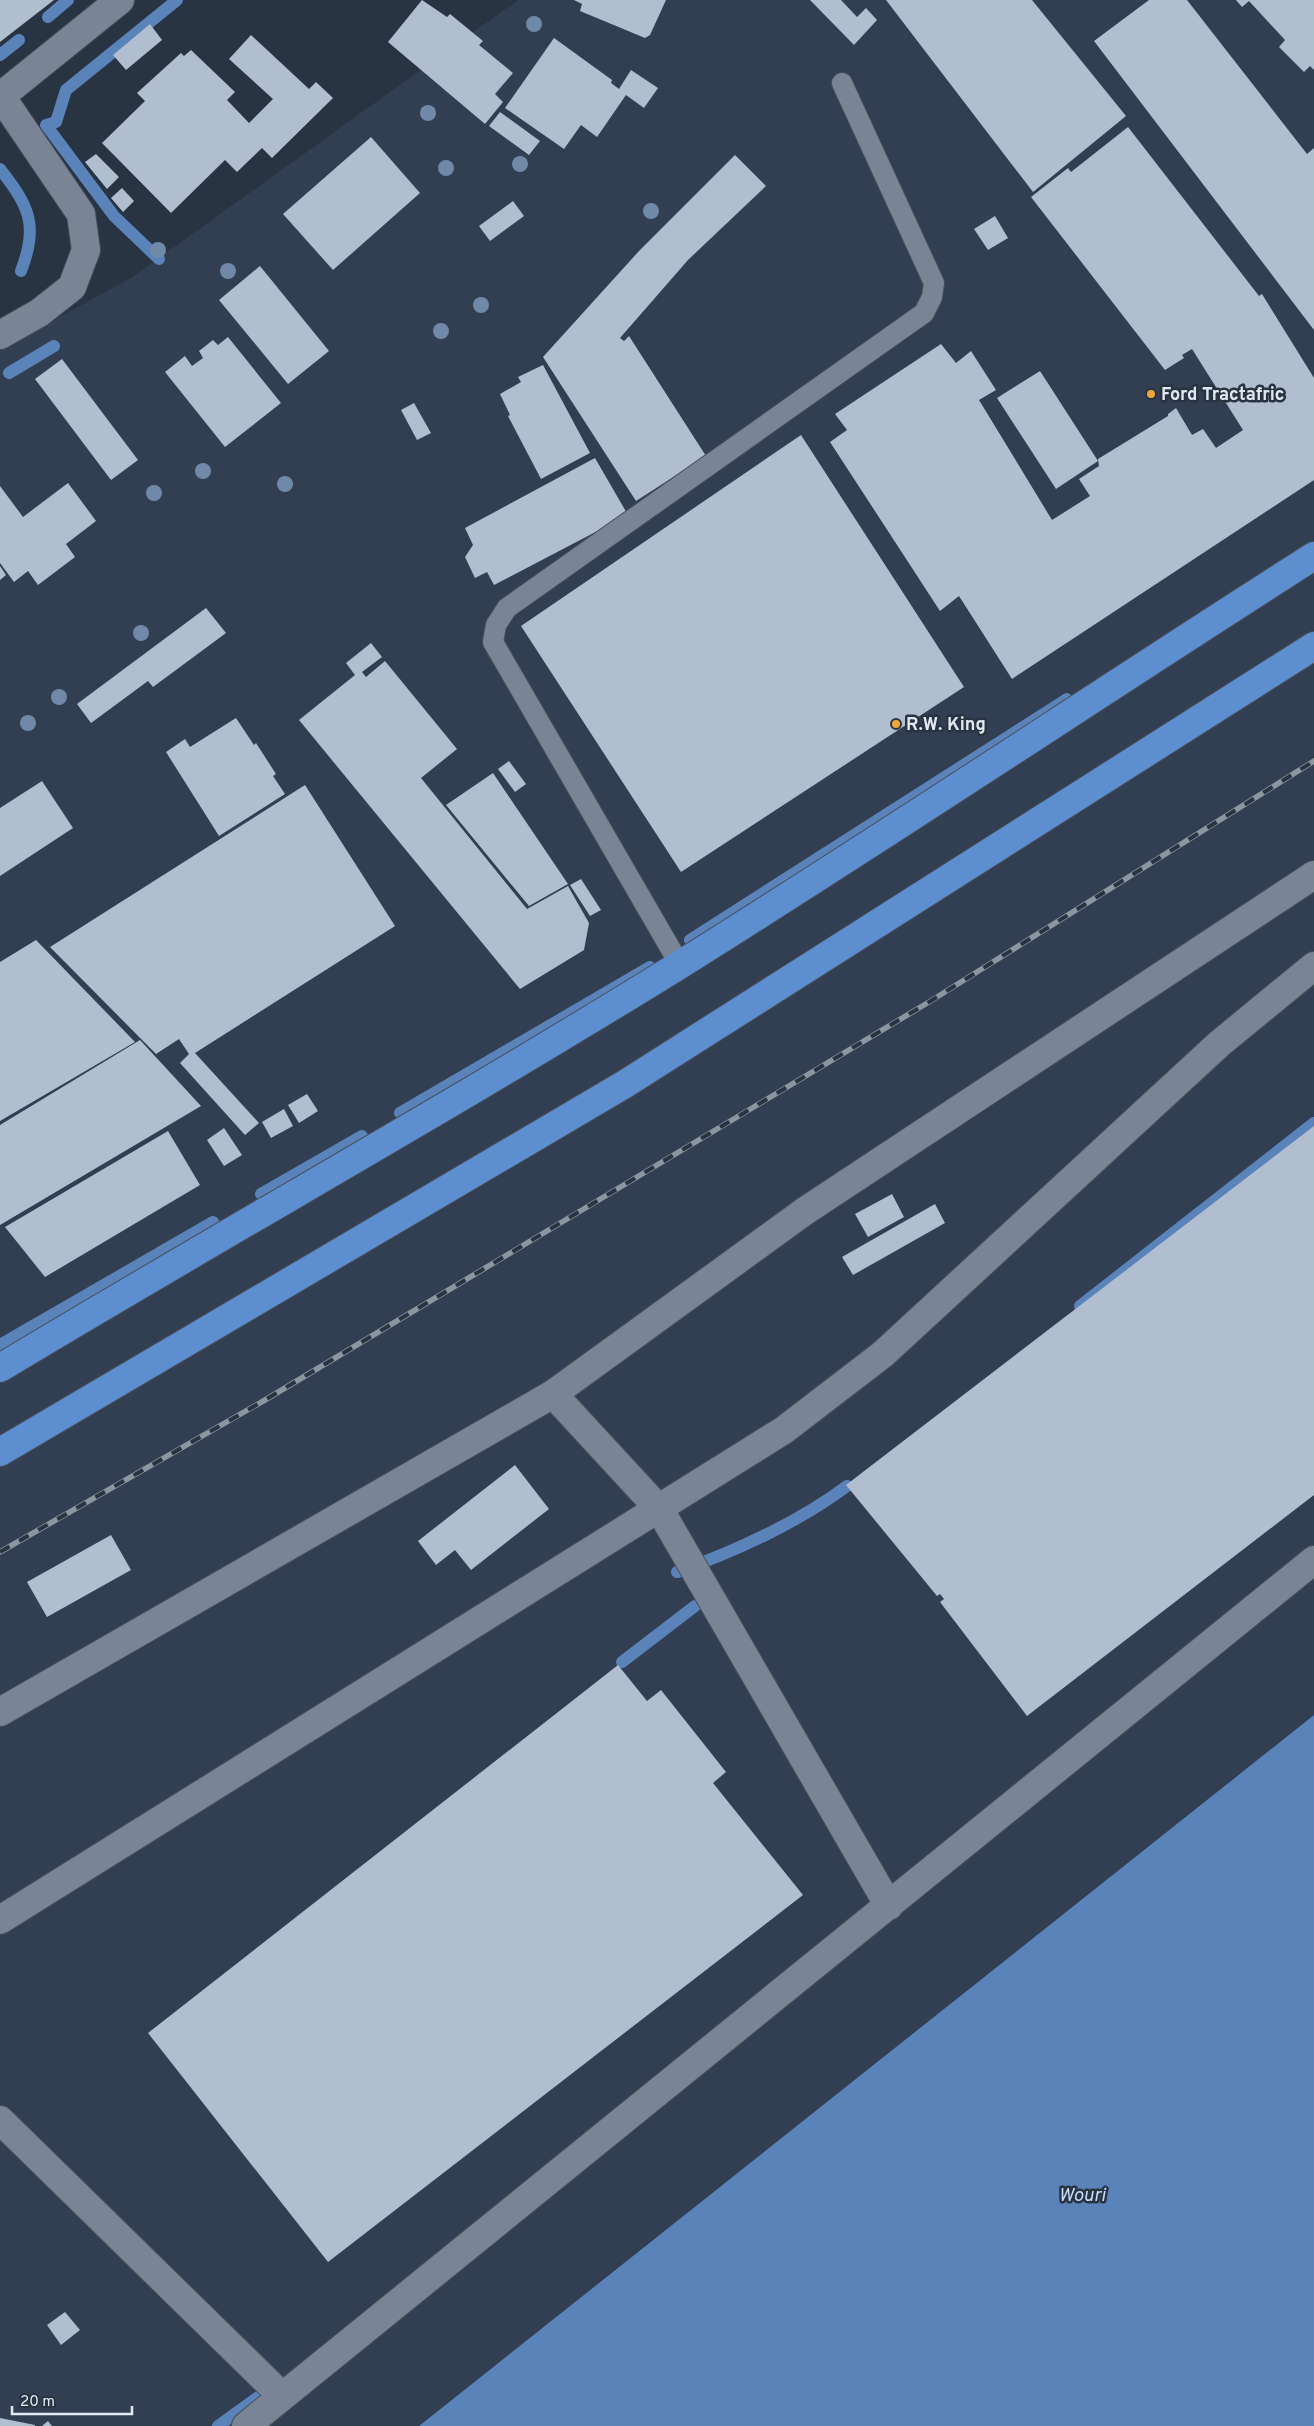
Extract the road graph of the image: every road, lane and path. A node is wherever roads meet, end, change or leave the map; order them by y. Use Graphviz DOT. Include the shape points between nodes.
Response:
graph roads {
  1 [pos="120,0"];
  2 [pos="842,84"];
  3 [pos="1,96"];
  4 [pos="0,335"];
  5 [pos="1314,556"];
  6 [pos="1314,646"];
  7 [pos="1314,875"];
  8 [pos="680,964"];
  9 [pos="1314,966"];
  10 [pos="0,1368"];
  11 [pos="553,1394"];
  12 [pos="0,1452"];
  13 [pos="660,1510"];
  14 [pos="1314,1560"];
  15 [pos="0,1712"];
  16 [pos="888,1906"];
  17 [pos="0,1920"];
  18 [pos="0,2120"];
  19 [pos="282,2396"];
  20 [pos="246,2426"];
  1 -- 3 [label="street"];
  2 -- 8 [label="lane" via="934,283 932,297 924,313 507,608 496,625 493,642"];
  3 -- 4 [label="street" via="81,214 86,250 72,287 39,313"];
  5 -- 8 [label="highway"];
  6 -- 12 [label="highway" via="625,1084"];
  7 -- 11 [label="street" via="805,1211"];
  8 -- 10 [label="highway" via="487,1082"];
  9 -- 13 [label="street" via="1219,1044 883,1354 784,1430"];
  11 -- 13 [label="street"];
  11 -- 15 [label="street"];
  13 -- 16 [label="street"];
  13 -- 17 [label="street"];
  14 -- 16 [label="street"];
  16 -- 19 [label="street"];
  18 -- 19 [label="street"];
  19 -- 20 [label="street"];
}
